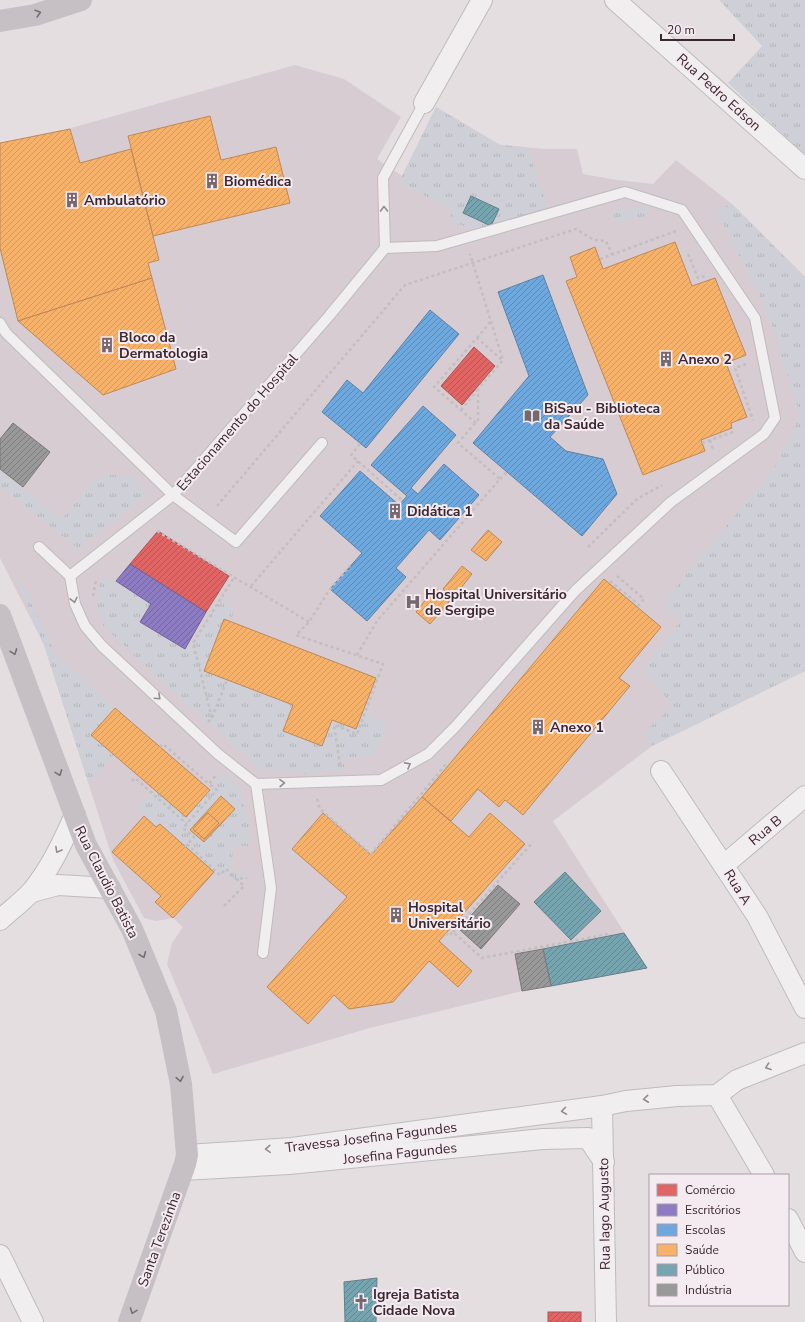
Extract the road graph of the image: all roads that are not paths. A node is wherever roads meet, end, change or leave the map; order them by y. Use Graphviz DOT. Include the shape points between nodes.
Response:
graph roads {
  1 [pos="81,0"];
  2 [pos="482,0"];
  3 [pos="616,0"];
  4 [pos="0,21"];
  5 [pos="424,103"];
  6 [pos="805,169"];
  7 [pos="385,248"];
  8 [pos="0,323"];
  9 [pos="322,443"];
  10 [pos="173,495"];
  11 [pos="39,547"];
  12 [pos="70,576"];
  13 [pos="0,615"];
  14 [pos="661,771"];
  15 [pos="256,784"];
  16 [pos="805,796"];
  17 [pos="74,815"];
  18 [pos="724,864"];
  19 [pos="110,888"];
  20 [pos="32,892"];
  21 [pos="0,920"];
  22 [pos="263,953"];
  23 [pos="805,1008"];
  24 [pos="805,1053"];
  25 [pos="717,1095"];
  26 [pos="602,1106"];
  27 [pos="185,1162"];
  28 [pos="604,1162"];
  29 [pos="763,1174"];
  30 [pos="789,1221"];
  31 [pos="805,1252"];
  32 [pos="0,1255"];
  33 [pos="33,1322"];
  34 [pos="129,1322"];
  35 [pos="606,1322"];
  4 -- 1 [label="main road, one-way" via="35,15"];
  2 -- 5 [label="street"];
  3 -- 6 [label="street, Rua Pedro Edson"];
  7 -- 5 [label="lane, one-way" via="383,178"];
  7 -- 10 [label="lane, Estacionamento do Hospital"];
  15 -- 7 [label="lane, one-way" via="381,780 428,754 456,726 575,591 671,502 764,434 775,418 755,318 682,210 625,192 437,246"];
  8 -- 10 [label="lane" via="6,334"];
  9 -- 10 [label="lane" via="236,542"];
  10 -- 12 [label="lane, Estacionamento do Hospital"];
  11 -- 12 [label="lane"];
  12 -- 15 [label="lane, one-way" via="75,604 85,626 97,641 228,762"];
  13 -- 17 [label="main road, Rua Claudio Batista, one-way"];
  14 -- 18 [label="street, Rua A"];
  15 -- 22 [label="lane" via="271,888"];
  16 -- 18 [label="street, Rua B"];
  17 -- 19 [label="main road, Rua Claudio Batista" via="86,845"];
  17 -- 20 [label="street, one-way" via="61,847"];
  18 -- 23 [label="street, Rua A" via="757,916"];
  19 -- 20 [label="street" via="58,885"];
  19 -- 27 [label="main road, Rua Claudio Batista, one-way" via="132,929 166,1011 181,1084"];
  20 -- 21 [label="street"];
  24 -- 25 [label="street, one-way" via="737,1080"];
  25 -- 26 [label="street, Travessa Josefina Fagundes, one-way" via="677,1096"];
  25 -- 29 [label="street"];
  26 -- 27 [label="street, Travessa Josefina Fagundes, one-way"];
  26 -- 28 [label="street, Rua Iago Augusto"];
  27 -- 28 [label="street, Josefina Fagundes" via="290,1164 543,1139 588,1138"];
  27 -- 34 [label="main road, Santa Terezinha, one-way"];
  28 -- 35 [label="street, Rua Iago Augusto"];
  30 -- 31 [label="street"];
  32 -- 33 [label="street"];
}
